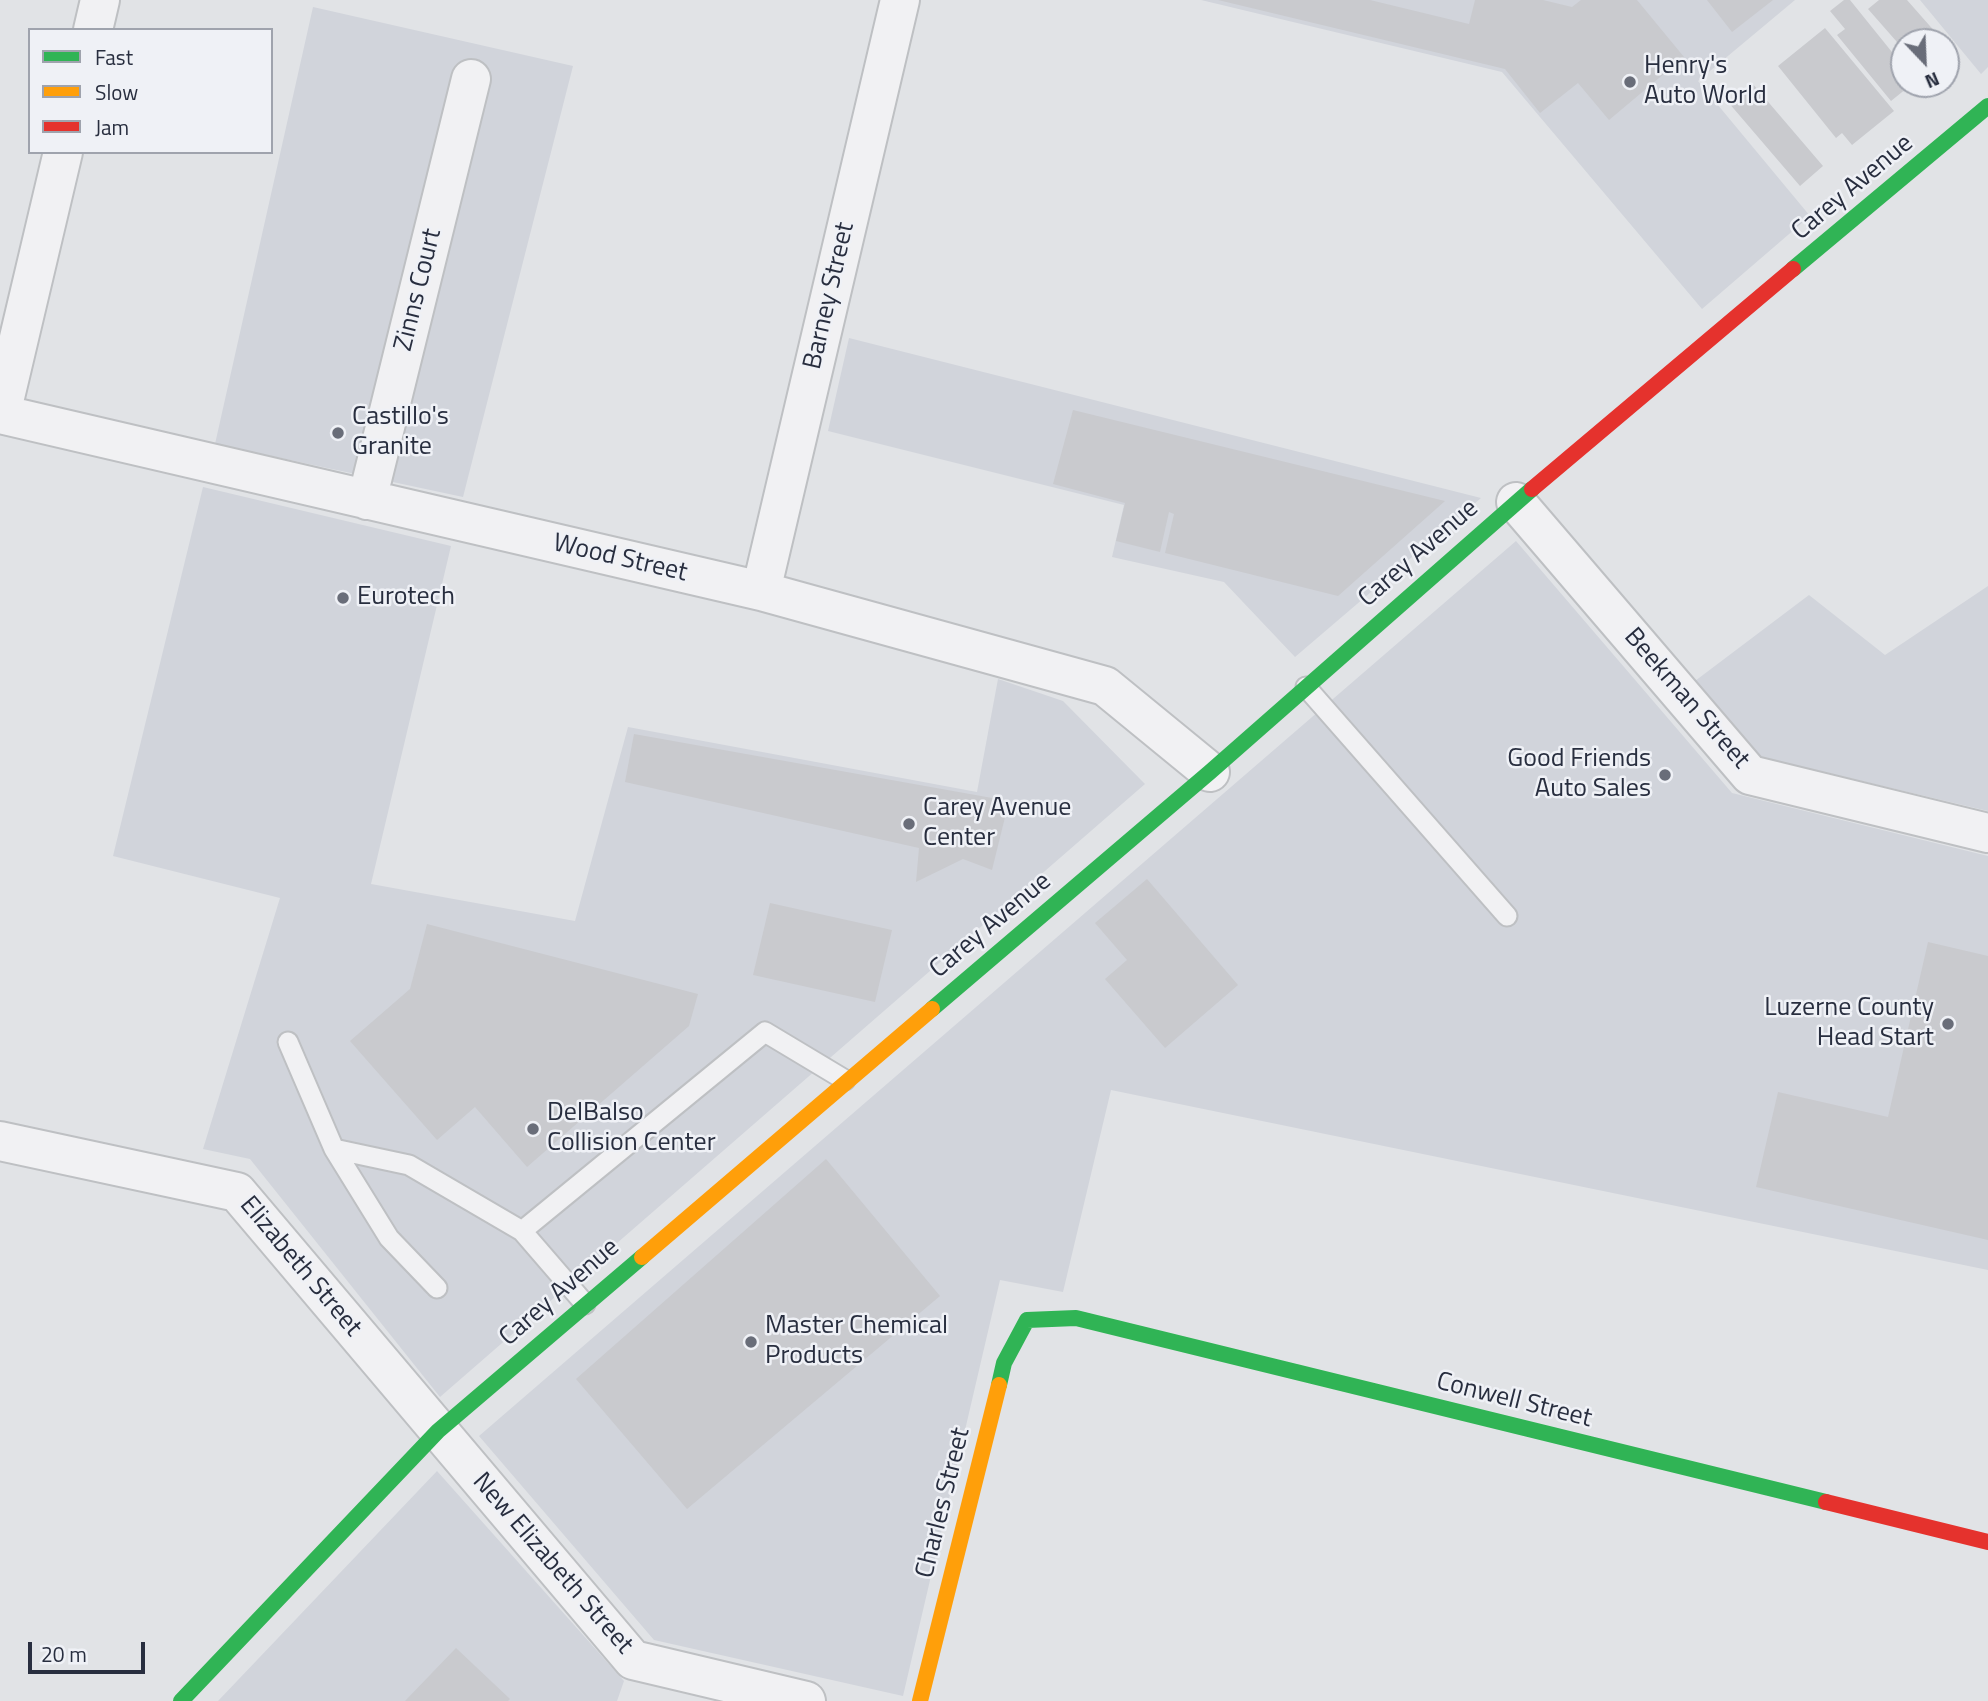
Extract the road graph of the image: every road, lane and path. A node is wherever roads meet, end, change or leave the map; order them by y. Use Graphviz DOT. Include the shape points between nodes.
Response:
graph roads {
  1 [pos="100,0"];
  2 [pos="900,0"];
  3 [pos="93,28"];
  4 [pos="471,79"];
  5 [pos="1988,106"];
  6 [pos="63,154"];
  7 [pos="0,414"];
  8 [pos="367,500"];
  9 [pos="1516,502"];
  10 [pos="761,591"];
  11 [pos="1306,687"];
  12 [pos="1210,772"];
  13 [pos="1988,833"];
  14 [pos="1507,916"];
  15 [pos="288,1042"];
  16 [pos="845,1080"];
  17 [pos="0,1141"];
  18 [pos="334,1149"];
  19 [pos="522,1231"];
  20 [pos="436,1288"];
  21 [pos="585,1304"];
  22 [pos="1027,1320"];
  23 [pos="438,1431"];
  24 [pos="1988,1542"];
  25 [pos="181,1701"];
  26 [pos="806,1701"];
  27 [pos="920,1701"];
  1 -- 3 [label="street"];
  2 -- 10 [label="street, Barney Street"];
  4 -- 8 [label="street, Zinns Court"];
  5 -- 9 [label="main road, Carey Avenue"];
  6 -- 7 [label="street"];
  7 -- 8 [label="street, Wood Street"];
  8 -- 10 [label="street, Wood Street"];
  9 -- 11 [label="main road, Carey Avenue"];
  9 -- 13 [label="street, Beekman Street" via="1750,775"];
  10 -- 12 [label="street, Wood Street" via="1105,685"];
  11 -- 12 [label="main road, Carey Avenue"];
  11 -- 14 [label="lane"];
  12 -- 16 [label="main road, Carey Avenue"];
  15 -- 18 [label="lane"];
  16 -- 19 [label="lane" via="765,1032"];
  16 -- 21 [label="main road, Carey Avenue"];
  17 -- 23 [label="street, Elizabeth Street" via="237,1192"];
  18 -- 19 [label="lane" via="409,1166"];
  18 -- 20 [label="lane" via="389,1238"];
  19 -- 21 [label="lane"];
  21 -- 23 [label="main road, Carey Avenue"];
  22 -- 24 [label="main road, Conwell Street" via="1076,1318"];
  22 -- 27 [label="main road, Charles Street" via="1004,1363"];
  23 -- 25 [label="main road, Carey Avenue"];
  23 -- 26 [label="street, New Elizabeth Street" via="633,1660"];
}
